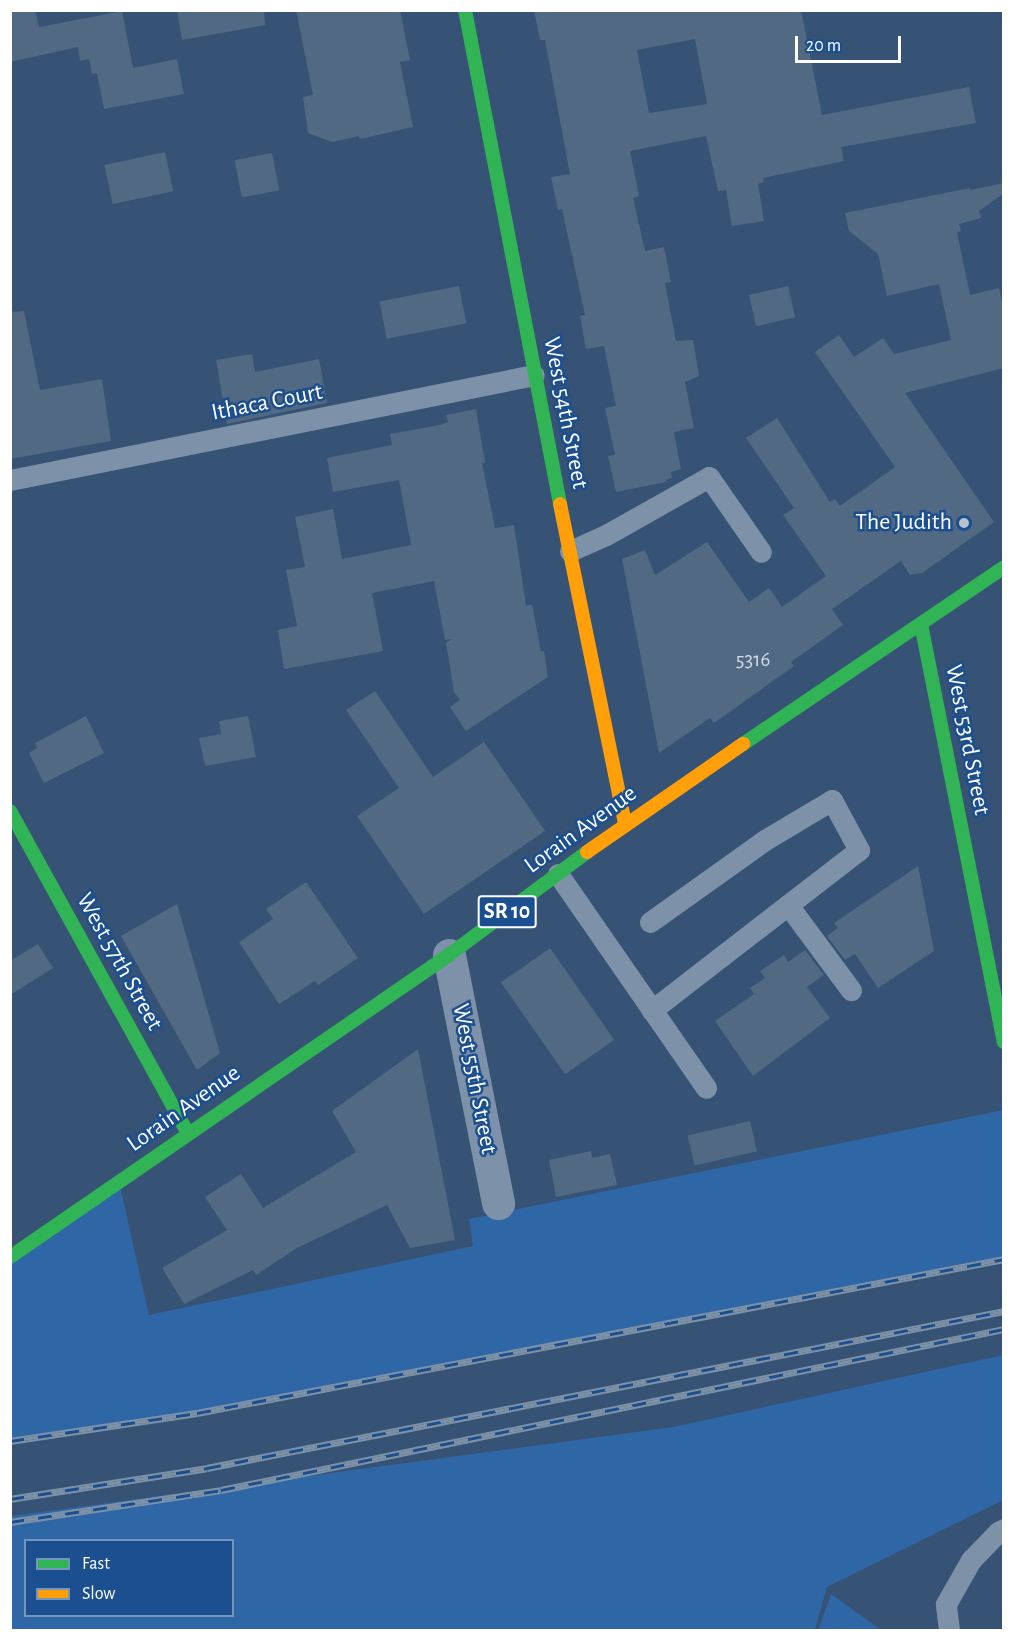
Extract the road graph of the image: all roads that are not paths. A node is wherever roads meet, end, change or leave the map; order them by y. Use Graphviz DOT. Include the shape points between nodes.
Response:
graph roads {
  1 [pos="465,10"];
  2 [pos="534,375"];
  3 [pos="10,480"];
  4 [pos="570,551"];
  5 [pos="761,552"];
  6 [pos="1004,567"];
  7 [pos="921,624"];
  8 [pos="10,811"];
  9 [pos="625,824"];
  10 [pos="558,874"];
  11 [pos="788,905"];
  12 [pos="650,922"];
  13 [pos="449,955"];
  14 [pos="851,990"];
  15 [pos="652,1010"];
  16 [pos="1004,1042"];
  17 [pos="706,1088"];
  18 [pos="188,1134"];
  19 [pos="498,1203"];
  20 [pos="10,1257"];
  21 [pos="1004,1529"];
  22 [pos="949,1630"];
  1 -- 2 [label="street, West 54th Street"];
  2 -- 3 [label="lane, Ithaca Court"];
  2 -- 4 [label="street, West 54th Street"];
  4 -- 5 [label="lane" via="709,477"];
  4 -- 9 [label="street, West 54th Street"];
  6 -- 7 [label="street, Lorain Avenue / SR 10"];
  7 -- 9 [label="street, Lorain Avenue / SR 10"];
  7 -- 16 [label="street, West 53rd Street"];
  8 -- 18 [label="street, West 57th Street"];
  9 -- 10 [label="street, Lorain Avenue / SR 10"];
  10 -- 13 [label="street, Lorain Avenue / SR 10"];
  10 -- 15 [label="lane"];
  11 -- 12 [label="lane" via="859,850 832,800 774,835"];
  11 -- 14 [label="lane"];
  11 -- 15 [label="lane"];
  13 -- 18 [label="street, Lorain Avenue / SR 10"];
  13 -- 19 [label="street, West 55th Street"];
  15 -- 17 [label="lane"];
  18 -- 20 [label="street, Lorain Avenue / SR 10"];
  21 -- 22 [label="lane" via="971,1560 946,1604"];
}
